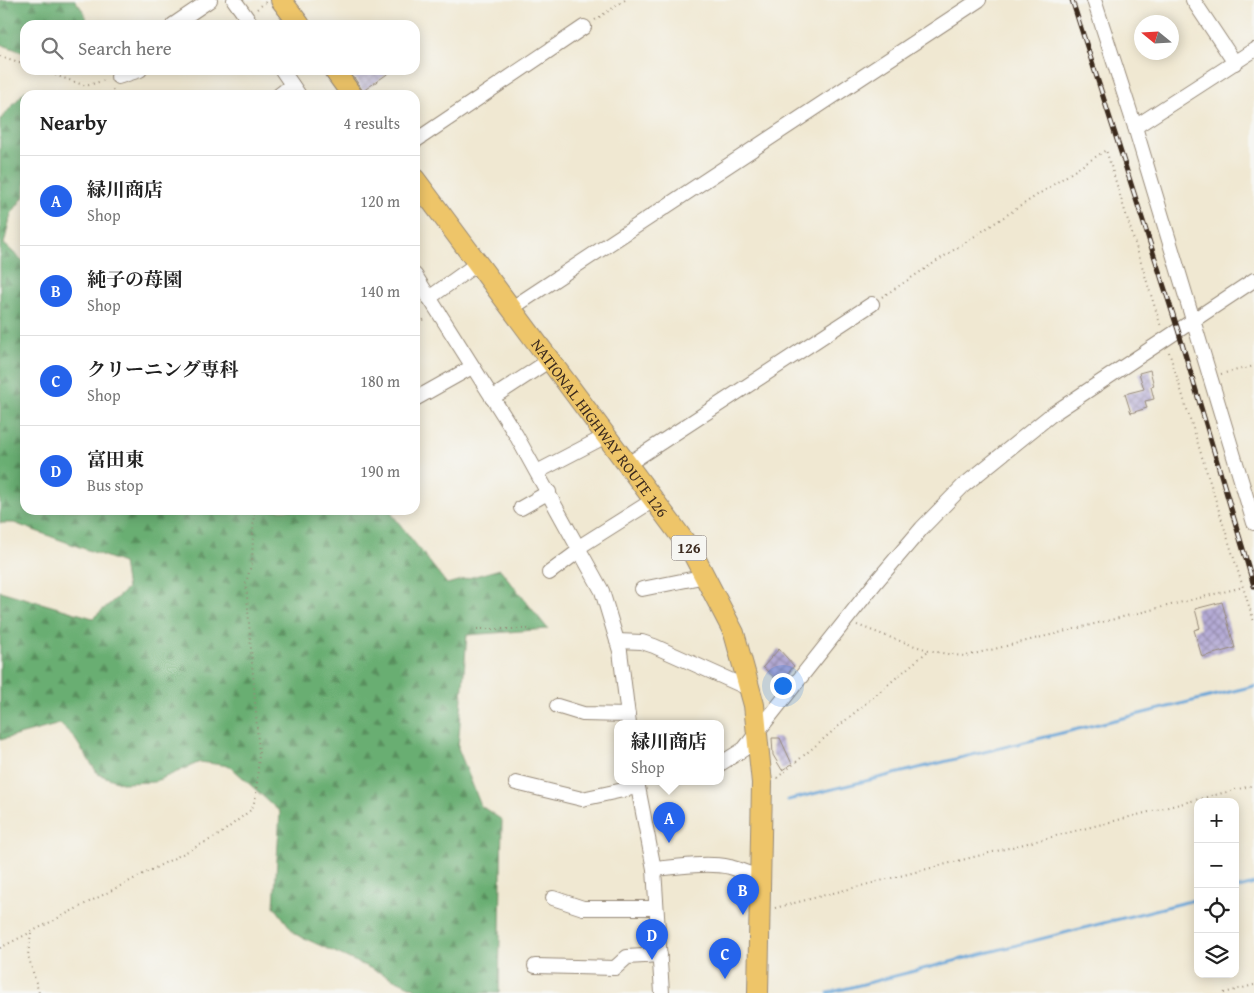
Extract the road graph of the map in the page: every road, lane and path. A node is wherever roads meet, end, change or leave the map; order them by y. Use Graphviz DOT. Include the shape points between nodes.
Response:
graph roads {
  1 [pos="210,0"];
  2 [pos="234,0"];
  3 [pos="269,0"];
  4 [pos="282,0"];
  5 [pos="625,0"];
  6 [pos="979,0"];
  7 [pos="1094,0"];
  8 [pos="1193,0"];
  9 [pos="180,20"];
  10 [pos="248,20"];
  11 [pos="250,20"];
  12 [pos="296,20"];
  13 [pos="584,27"];
  14 [pos="1254,50"];
  15 [pos="0,56"];
  16 [pos="20,62"];
  17 [pos="1234,63"];
  18 [pos="56,75"];
  19 [pos="122,75"];
  20 [pos="286,75"];
  21 [pos="338,75"];
  22 [pos="118,76"];
  23 [pos="296,90"];
  24 [pos="348,90"];
  25 [pos="1136,127"];
  26 [pos="420,138"];
  27 [pos="420,186"];
  28 [pos="478,263"];
  29 [pos="1254,280"];
  30 [pos="420,283"];
  31 [pos="433,304"];
  32 [pos="872,304"];
  33 [pos="512,308"];
  34 [pos="420,320"];
  35 [pos="1194,320"];
  36 [pos="1164,339"];
  37 [pos="550,360"];
  38 [pos="1254,366"];
  39 [pos="472,367"];
  40 [pos="1209,377"];
  41 [pos="420,396"];
  42 [pos="492,398"];
  43 [pos="606,436"];
  44 [pos="628,464"];
  45 [pos="537,472"];
  46 [pos="549,492"];
  47 [pos="655,499"];
  48 [pos="521,508"];
  49 [pos="254,515"];
  50 [pos="1254,522"];
  51 [pos="579,549"];
  52 [pos="548,573"];
  53 [pos="706,576"];
  54 [pos="1243,587"];
  55 [pos="642,589"];
  56 [pos="845,621"];
  57 [pos="1254,622"];
  58 [pos="478,629"];
  59 [pos="529,629"];
  60 [pos="617,641"];
  61 [pos="928,650"];
  62 [pos="750,689"];
  63 [pos="557,706"];
  64 [pos="628,719"];
  65 [pos="758,733"];
  66 [pos="724,762"];
  67 [pos="516,783"];
  68 [pos="762,783"];
  69 [pos="637,785"];
  70 [pos="1254,785"];
  71 [pos="654,869"];
  72 [pos="760,877"];
  73 [pos="553,898"];
  74 [pos="656,908"];
  75 [pos="760,912"];
  76 [pos="31,933"];
  77 [pos="0,948"];
  78 [pos="660,955"];
  79 [pos="535,966"];
  80 [pos="1254,985"];
  81 [pos="39,993"];
  82 [pos="662,993"];
  83 [pos="758,993"];
  84 [pos="1224,993"];
  1 -- 9 [label="street"];
  2 -- 10 [label="street"];
  3 -- 11 [label="path"];
  4 -- 12 [label="highway"];
  5 -- 13 [label="path"];
  6 -- 33 [label="street"];
  7 -- 25 [label="street"];
  8 -- 17 [label="street"];
  13 -- 26 [label="street"];
  14 -- 17 [label="street"];
  15 -- 16 [label="path"];
  17 -- 25 [label="street"];
  18 -- 22 [label="path" via="86,86"];
  19 -- 22 [label="street"];
  20 -- 23 [label="street"];
  21 -- 24 [label="highway"];
  25 -- 35 [label="street"];
  27 -- 28 [label="highway, NATIONAL HIGHWAY ROUTE 126 / 126"];
  28 -- 31 [label="street"];
  28 -- 33 [label="highway, NATIONAL HIGHWAY ROUTE 126 / 126"];
  29 -- 35 [label="street"];
  30 -- 31 [label="street"];
  31 -- 34 [label="path"];
  31 -- 39 [label="street"];
  32 -- 36 [label="path" via="1106,150"];
  32 -- 44 [label="street"];
  33 -- 37 [label="highway, NATIONAL HIGHWAY ROUTE 126 / 126"];
  35 -- 36 [label="street"];
  35 -- 40 [label="street"];
  36 -- 54 [label="path"];
  36 -- 56 [label="street" via="1052,415 963,486 922,528"];
  37 -- 42 [label="street"];
  37 -- 43 [label="highway, NATIONAL HIGHWAY ROUTE 126 / 126"];
  38 -- 40 [label="path"];
  39 -- 41 [label="street"];
  39 -- 42 [label="street"];
  40 -- 50 [label="street"];
  42 -- 45 [label="street"];
  43 -- 44 [label="highway, NATIONAL HIGHWAY ROUTE 126 / 126"];
  43 -- 45 [label="street"];
  44 -- 47 [label="highway, NATIONAL HIGHWAY ROUTE 126 / 126"];
  45 -- 46 [label="street"];
  46 -- 48 [label="street"];
  46 -- 51 [label="street"];
  47 -- 51 [label="street"];
  47 -- 53 [label="highway, NATIONAL HIGHWAY ROUTE 126 / 126"];
  49 -- 76 [label="path" via="252,562 246,583 259,754 252,808 219,835"];
  51 -- 52 [label="street"];
  51 -- 60 [label="street" via="602,591"];
  53 -- 55 [label="street"];
  53 -- 62 [label="highway, NATIONAL HIGHWAY ROUTE 126 / 126" via="734,633"];
  54 -- 57 [label="path"];
  54 -- 61 [label="path" via="966,656"];
  56 -- 61 [label="path"];
  56 -- 65 [label="street"];
  58 -- 59 [label="path"];
  60 -- 62 [label="street" via="654,646"];
  60 -- 64 [label="street"];
  61 -- 68 [label="path" via="772,782"];
  62 -- 65 [label="highway, NATIONAL HIGHWAY ROUTE 126 / 126"];
  63 -- 64 [label="street" via="583,714"];
  65 -- 66 [label="street" via="744,749"];
  65 -- 68 [label="highway, NATIONAL HIGHWAY ROUTE 126 / 126"];
  67 -- 69 [label="street" via="582,799"];
  68 -- 72 [label="highway, NATIONAL HIGHWAY ROUTE 126 / 126"];
  69 -- 71 [label="street"];
  70 -- 75 [label="path"];
  71 -- 72 [label="street" via="717,866"];
  71 -- 74 [label="street"];
  72 -- 75 [label="highway, NATIONAL HIGHWAY ROUTE 126 / 126"];
  73 -- 74 [label="street" via="583,908"];
  74 -- 78 [label="street"];
  75 -- 83 [label="highway, NATIONAL HIGHWAY ROUTE 126 / 126"];
  76 -- 77 [label="path"];
  76 -- 81 [label="path" via="28,955"];
  78 -- 79 [label="street" via="627,957 615,968"];
  78 -- 82 [label="street"];
  80 -- 84 [label="path"];
}
